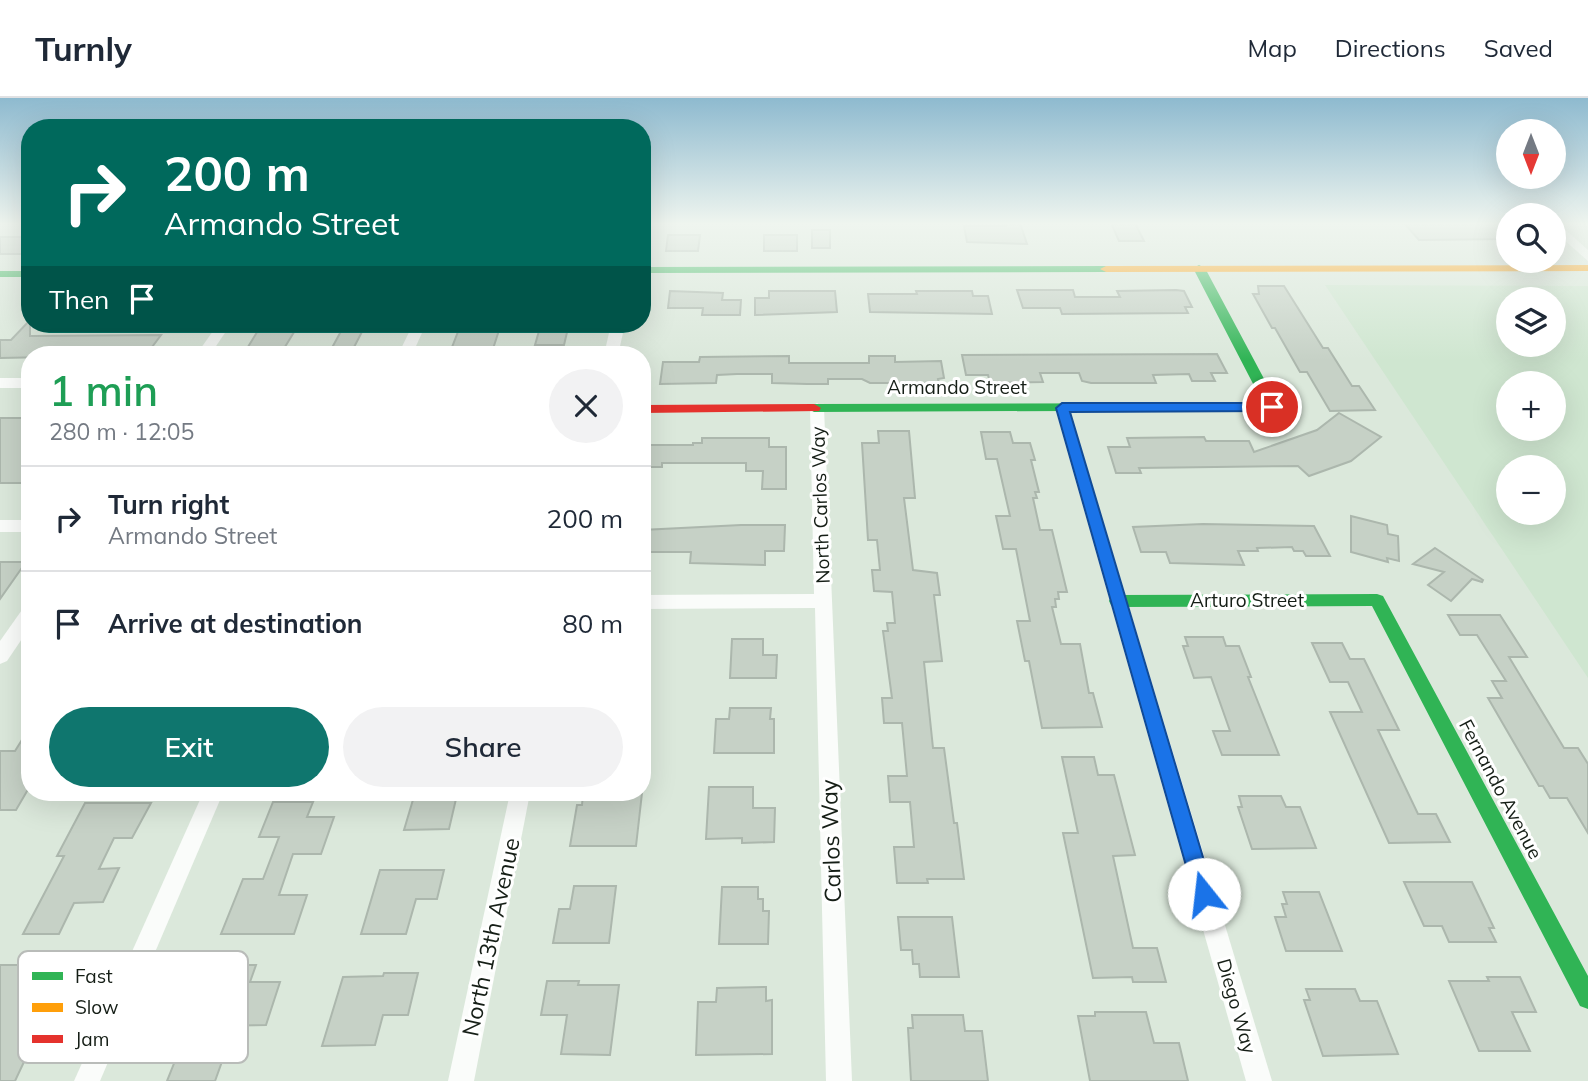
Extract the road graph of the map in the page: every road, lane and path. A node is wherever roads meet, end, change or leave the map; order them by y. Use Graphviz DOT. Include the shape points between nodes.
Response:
graph roads {
  1 [pos="1199,268"];
  2 [pos="956,269"];
  3 [pos="651,270"];
  4 [pos="0,274"];
  5 [pos="21,274"];
  6 [pos="0,383"];
  7 [pos="21,383"];
  8 [pos="817,408"];
  9 [pos="1062,408"];
  10 [pos="651,409"];
  11 [pos="0,526"];
  12 [pos="21,526"];
  13 [pos="1377,600"];
  14 [pos="823,601"];
  15 [pos="1117,601"];
  16 [pos="651,602"];
  17 [pos="21,625"];
  18 [pos="0,656"];
  19 [pos="210,801"];
  20 [pos="518,801"];
  21 [pos="144,951"];
  22 [pos="1588,998"];
  23 [pos="95,1063"];
  24 [pos="87,1081"];
  25 [pos="461,1081"];
  26 [pos="839,1081"];
  27 [pos="1259,1081"];
  1 -- 9 [label="street, Armando Street" via="1272,407"];
  2 -- 3 [label="street"];
  4 -- 5 [label="street"];
  6 -- 7 [label="street"];
  8 -- 9 [label="street, Armando Street"];
  8 -- 10 [label="street, Armando Street"];
  8 -- 14 [label="street, North Carlos Way"];
  9 -- 15 [label="street, Diego Way"];
  11 -- 12 [label="street"];
  13 -- 15 [label="street, Arturo Street"];
  13 -- 22 [label="street, Fernando Avenue"];
  14 -- 16 [label="street"];
  14 -- 26 [label="street, Carlos Way"];
  15 -- 27 [label="street, Diego Way"];
  17 -- 18 [label="street"];
  19 -- 21 [label="street"];
  20 -- 25 [label="street, North 13th Avenue"];
  23 -- 24 [label="street"];
}
